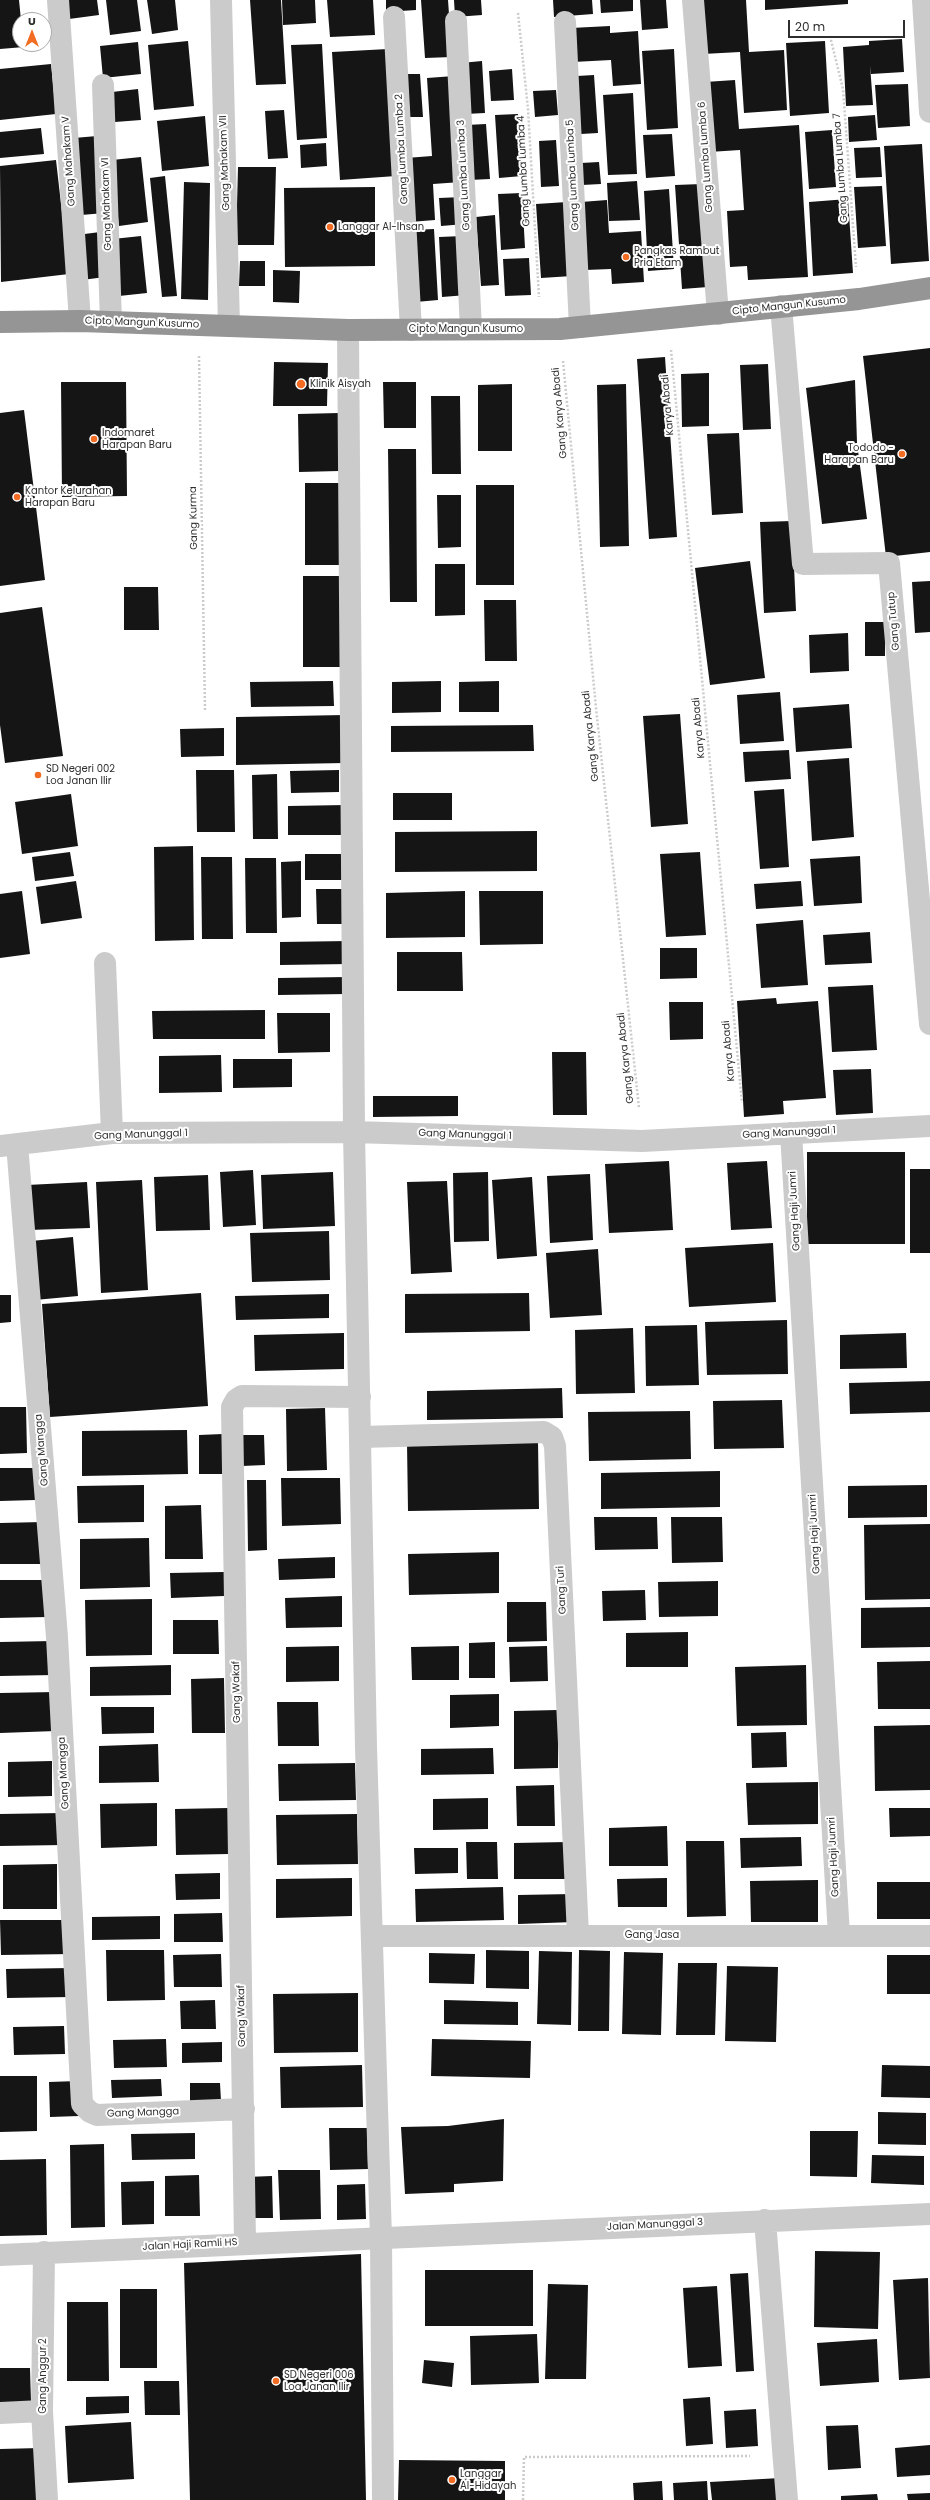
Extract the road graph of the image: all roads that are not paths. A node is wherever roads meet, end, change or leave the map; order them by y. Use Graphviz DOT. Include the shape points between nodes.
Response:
graph roads {
  1 [pos="58,0"];
  2 [pos="221,0"];
  3 [pos="693,0"];
  4 [pos="923,0"];
  5 [pos="394,17"];
  6 [pos="456,21"];
  7 [pos="565,22"];
  8 [pos="103,86"];
  9 [pos="930,112"];
  10 [pos="930,288"];
  11 [pos="781,306"];
  12 [pos="718,314"];
  13 [pos="80,321"];
  14 [pos="0,322"];
  15 [pos="111,322"];
  16 [pos="229,326"];
  17 [pos="560,328"];
  18 [pos="471,329"];
  19 [pos="348,330"];
  20 [pos="411,330"];
  21 [pos="105,963"];
  22 [pos="930,1024"];
  23 [pos="930,1126"];
  24 [pos="354,1132"];
  25 [pos="112,1133"];
  26 [pos="791,1133"];
  27 [pos="8,1145"];
  28 [pos="360,1397"];
  29 [pos="361,1437"];
  30 [pos="578,1935"];
  31 [pos="839,1935"];
  32 [pos="373,1936"];
  33 [pos="930,1936"];
  34 [pos="244,2109"];
  35 [pos="930,2214"];
  36 [pos="765,2220"];
  37 [pos="381,2238"];
  38 [pos="245,2242"];
  39 [pos="44,2252"];
  40 [pos="0,2255"];
  41 [pos="42,2411"];
  42 [pos="0,2413"];
  43 [pos="47,2500"];
  44 [pos="383,2500"];
  45 [pos="787,2500"];
  1 -- 13 [label="street, Gang Mahakam V"];
  2 -- 16 [label="street, Gang Mahakam VII"];
  3 -- 12 [label="street, Gang Lumba Lumba 6"];
  4 -- 9 [label="street"];
  5 -- 20 [label="street, Gang Lumba Lumba 2"];
  6 -- 18 [label="street, Gang Lumba Lumba 3"];
  7 -- 17 [label="street, Gang Lumba Lumba 5"];
  8 -- 15 [label="street, Gang Mahakam VI"];
  10 -- 11 [label="highway, Cipto Mangun Kusumo" via="859,299"];
  11 -- 12 [label="highway, Cipto Mangun Kusumo"];
  11 -- 22 [label="street, Gang Tutup" via="803,564 889,563"];
  12 -- 17 [label="highway, Cipto Mangun Kusumo"];
  13 -- 14 [label="highway, Cipto Mangun Kusumo"];
  13 -- 15 [label="highway, Cipto Mangun Kusumo"];
  15 -- 16 [label="highway, Cipto Mangun Kusumo"];
  16 -- 19 [label="highway, Cipto Mangun Kusumo"];
  17 -- 18 [label="highway, Cipto Mangun Kusumo"];
  18 -- 20 [label="highway, Cipto Mangun Kusumo"];
  19 -- 20 [label="highway, Cipto Mangun Kusumo"];
  19 -- 24 [label="street"];
  21 -- 25 [label="street"];
  23 -- 26 [label="street, Gang Manunggal 1"];
  24 -- 25 [label="street, Gang Manunggal 1"];
  24 -- 26 [label="street, Gang Manunggal 1" via="642,1141"];
  24 -- 28 [label="street"];
  25 -- 27 [label="street, Gang Manunggal 1"];
  26 -- 31 [label="street, Gang Haji Jumri"];
  27 -- 34 [label="street, Gang Mangga" via="57,1637 82,2104 90,2112 97,2114"];
  28 -- 29 [label="street"];
  28 -- 34 [label="street, Gang Wakaf" via="242,1396 232,1407"];
  29 -- 30 [label="street, Gang Turi" via="544,1432 552,1437 555,1446"];
  29 -- 32 [label="street" via="366,1747"];
  30 -- 31 [label="street, Gang Jasa"];
  30 -- 32 [label="street, Gang Jasa"];
  31 -- 33 [label="street, Gang Jasa"];
  32 -- 37 [label="street"];
  34 -- 38 [label="street"];
  35 -- 36 [label="street, Jalan Manunggal 3"];
  36 -- 37 [label="street, Jalan Manunggal 3"];
  36 -- 45 [label="street"];
  37 -- 38 [label="street, Jalan Haji Ramli HS"];
  37 -- 44 [label="street"];
  38 -- 39 [label="street, Jalan Haji Ramli HS"];
  39 -- 40 [label="street, Jalan Haji Ramli HS"];
  39 -- 41 [label="street, Gang Anggur 2"];
  41 -- 42 [label="street"];
  41 -- 43 [label="street, Gang Anggur 2"];
}
